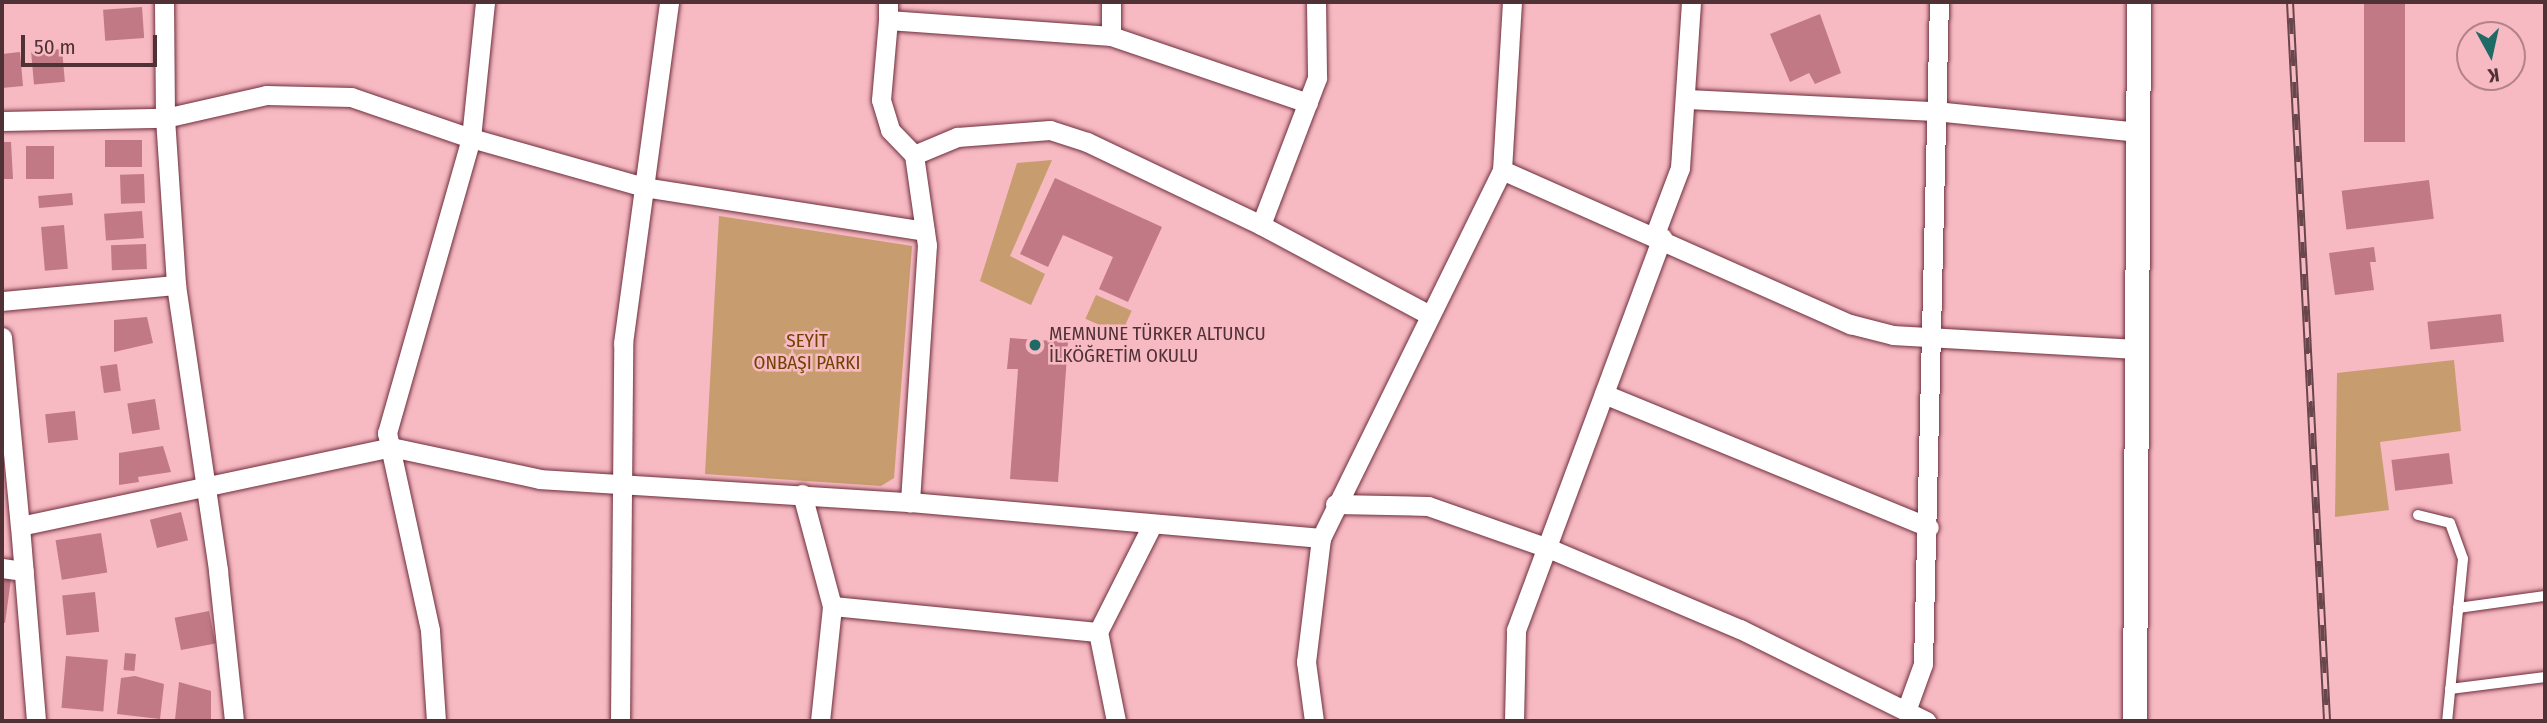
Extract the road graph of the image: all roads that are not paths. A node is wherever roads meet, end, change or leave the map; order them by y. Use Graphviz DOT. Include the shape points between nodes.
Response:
graph roads {
  1 [pos="164,2"];
  2 [pos="485,2"];
  3 [pos="669,2"];
  4 [pos="1111,2"];
  5 [pos="1316,2"];
  6 [pos="1512,2"];
  7 [pos="1691,2"];
  8 [pos="1939,2"];
  9 [pos="2139,2"];
  10 [pos="888,11"];
  11 [pos="1111,36"];
  12 [pos="1687,99"];
  13 [pos="1308,103"];
  14 [pos="1935,111"];
  15 [pos="165,118"];
  16 [pos="2,121"];
  17 [pos="2139,132"];
  18 [pos="471,138"];
  19 [pos="914,155"];
  20 [pos="1502,170"];
  21 [pos="644,187"];
  22 [pos="1261,225"];
  23 [pos="925,231"];
  24 [pos="1658,236"];
  25 [pos="176,285"];
  26 [pos="2,302"];
  27 [pos="1428,314"];
  28 [pos="2,337"];
  29 [pos="1930,337"];
  30 [pos="2136,349"];
  31 [pos="1604,394"];
  32 [pos="391,447"];
  33 [pos="618,480"];
  34 [pos="203,487"];
  35 [pos="802,494"];
  36 [pos="910,502"];
  37 [pos="1335,504"];
  38 [pos="2418,515"];
  39 [pos="1152,525"];
  40 [pos="20,526"];
  41 [pos="1929,527"];
  42 [pos="1321,538"];
  43 [pos="1548,548"];
  44 [pos="2,568"];
  45 [pos="24,571"];
  46 [pos="2545,596"];
  47 [pos="832,606"];
  48 [pos="2458,608"];
  49 [pos="1098,632"];
  50 [pos="2545,677"];
  51 [pos="2450,689"];
  52 [pos="1906,711"];
  53 [pos="36,721"];
  54 [pos="234,721"];
  55 [pos="436,721"];
  56 [pos="620,721"];
  57 [pos="820,721"];
  58 [pos="1116,721"];
  59 [pos="1314,721"];
  60 [pos="1514,721"];
  61 [pos="1926,721"];
  62 [pos="2135,721"];
  63 [pos="2447,721"];
  1 -- 15 [label="street"];
  2 -- 18 [label="street"];
  3 -- 21 [label="street"];
  4 -- 11 [label="street"];
  5 -- 13 [label="street" via="1317,78"];
  6 -- 20 [label="street"];
  7 -- 12 [label="street"];
  8 -- 14 [label="street"];
  9 -- 17 [label="street"];
  10 -- 11 [label="street"];
  10 -- 19 [label="street" via="881,100 890,130"];
  11 -- 13 [label="street"];
  12 -- 14 [label="street"];
  12 -- 24 [label="street" via="1680,168"];
  13 -- 22 [label="street"];
  14 -- 17 [label="street"];
  14 -- 29 [label="street"];
  15 -- 16 [label="street"];
  15 -- 18 [label="street" via="266,95 351,97"];
  15 -- 25 [label="street"];
  17 -- 30 [label="street"];
  18 -- 21 [label="street"];
  18 -- 32 [label="street" via="387,433"];
  19 -- 22 [label="street" via="957,137 1050,130 1087,142"];
  19 -- 23 [label="street"];
  20 -- 24 [label="street"];
  20 -- 27 [label="street"];
  21 -- 23 [label="street"];
  21 -- 33 [label="street" via="623,343"];
  22 -- 27 [label="street"];
  23 -- 36 [label="street"];
  24 -- 29 [label="street" via="1850,324 1893,335"];
  24 -- 31 [label="street"];
  25 -- 26 [label="street"];
  25 -- 34 [label="street"];
  27 -- 37 [label="street"];
  28 -- 40 [label="street"];
  29 -- 30 [label="street"];
  29 -- 41 [label="street"];
  30 -- 62 [label="street"];
  31 -- 41 [label="street"];
  31 -- 43 [label="street"];
  32 -- 33 [label="street" via="540,479"];
  32 -- 34 [label="street"];
  32 -- 55 [label="street" via="430,630"];
  33 -- 35 [label="street"];
  33 -- 56 [label="street"];
  34 -- 40 [label="street"];
  34 -- 54 [label="street" via="218,570"];
  35 -- 36 [label="street"];
  35 -- 47 [label="street"];
  36 -- 39 [label="street"];
  37 -- 42 [label="street"];
  37 -- 43 [label="street" via="1428,506"];
  38 -- 48 [label="lane" via="2450,523 2461,544"];
  39 -- 42 [label="street"];
  39 -- 49 [label="street"];
  40 -- 45 [label="street"];
  41 -- 52 [label="street" via="1923,664"];
  42 -- 59 [label="street" via="1306,662"];
  43 -- 52 [label="street" via="1740,629"];
  43 -- 60 [label="street" via="1516,630"];
  44 -- 45 [label="street"];
  45 -- 53 [label="street"];
  46 -- 48 [label="lane"];
  47 -- 49 [label="street"];
  47 -- 57 [label="street"];
  48 -- 51 [label="lane"];
  49 -- 58 [label="street"];
  50 -- 51 [label="lane"];
  51 -- 63 [label="lane"];
  52 -- 61 [label="street"];
}
